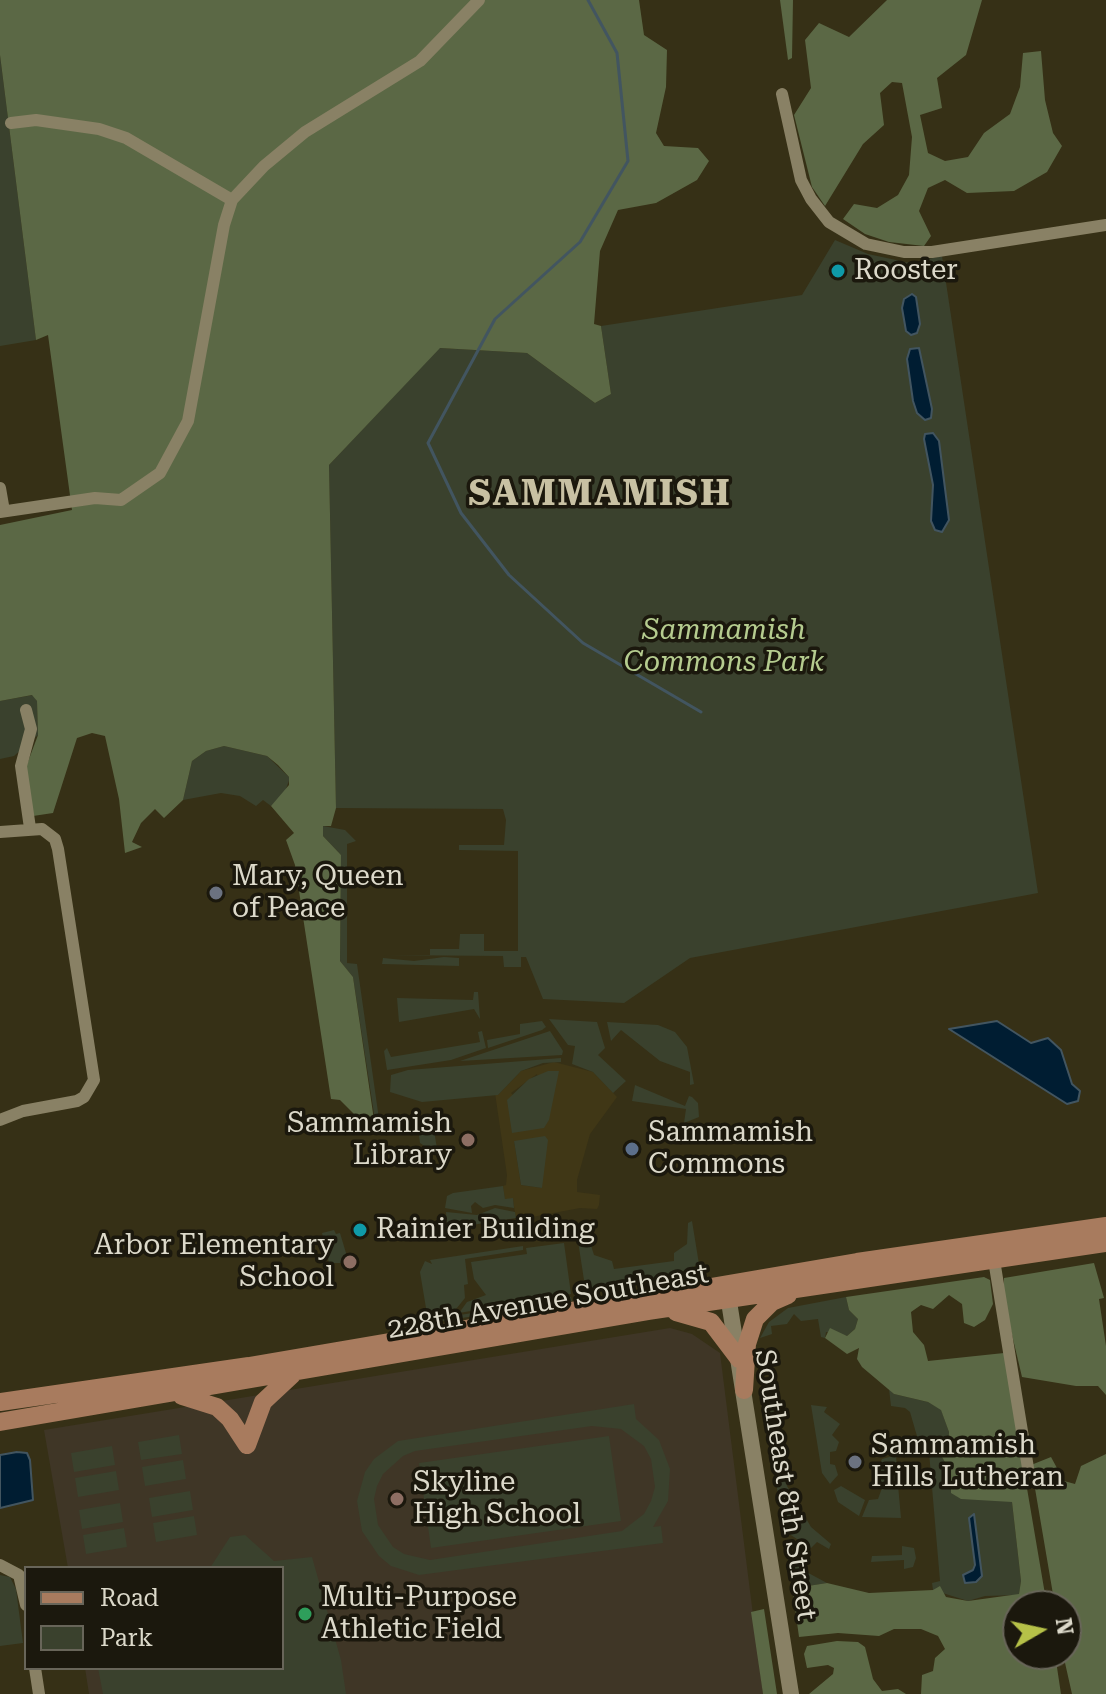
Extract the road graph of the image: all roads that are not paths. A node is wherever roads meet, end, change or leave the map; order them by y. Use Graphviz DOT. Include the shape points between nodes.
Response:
graph roads {
  1 [pos="479,0"];
  2 [pos="782,94"];
  3 [pos="11,123"];
  4 [pos="232,200"];
  5 [pos="1106,225"];
  6 [pos="0,488"];
  7 [pos="2,512"];
  8 [pos="26,710"];
  9 [pos="30,828"];
  10 [pos="0,832"];
  11 [pos="0,1120"];
  12 [pos="1106,1226"];
  13 [pos="1106,1243"];
  14 [pos="994,1260"];
  15 [pos="803,1288"];
  16 [pos="728,1292"];
  17 [pos="649,1311"];
  18 [pos="739,1359"];
  19 [pos="293,1375"];
  20 [pos="744,1390"];
  21 [pos="168,1394"];
  22 [pos="0,1402"];
  23 [pos="1,1421"];
  24 [pos="1028,1468"];
  25 [pos="6,1567"];
  26 [pos="24,1590"];
  27 [pos="35,1670"];
  28 [pos="39,1694"];
  29 [pos="791,1694"];
  1 -- 4 [label="street" via="412,67 305,132"];
  2 -- 5 [label="street" via="801,180 811,199 829,222 866,244 932,252"];
  3 -- 4 [label="street" via="36,120 126,138"];
  4 -- 7 [label="street" via="188,421 160,473 121,500 95,498"];
  6 -- 7 [label="street"];
  8 -- 9 [label="street" via="31,729 21,766"];
  9 -- 10 [label="street"];
  9 -- 11 [label="street" via="48,833 58,849 93,1072 90,1089 77,1101"];
  12 -- 16 [label="main road, 228th Avenue Southeast"];
  13 -- 14 [label="main road, 228th Avenue Southeast"];
  14 -- 15 [label="main road, 228th Avenue Southeast"];
  14 -- 24 [label="street"];
  15 -- 16 [label="main road, 228th Avenue Southeast"];
  15 -- 20 [label="main road" via="772,1302 755,1319 747,1344"];
  16 -- 17 [label="main road, 228th Avenue Southeast"];
  16 -- 18 [label="street, Southeast 8th Street"];
  16 -- 22 [label="main road, 228th Avenue Southeast"];
  17 -- 18 [label="main road" via="706,1319"];
  17 -- 19 [label="main road, 228th Avenue Southeast"];
  18 -- 20 [label="street, Southeast 8th Street"];
  19 -- 21 [label="main road, 228th Avenue Southeast"];
  19 -- 21 [label="main road" via="263,1402 247,1445 217,1407"];
  20 -- 29 [label="street, Southeast 8th Street"];
  21 -- 23 [label="main road, 228th Avenue Southeast"];
  25 -- 26 [label="street"];
  27 -- 28 [label="street"];
}
